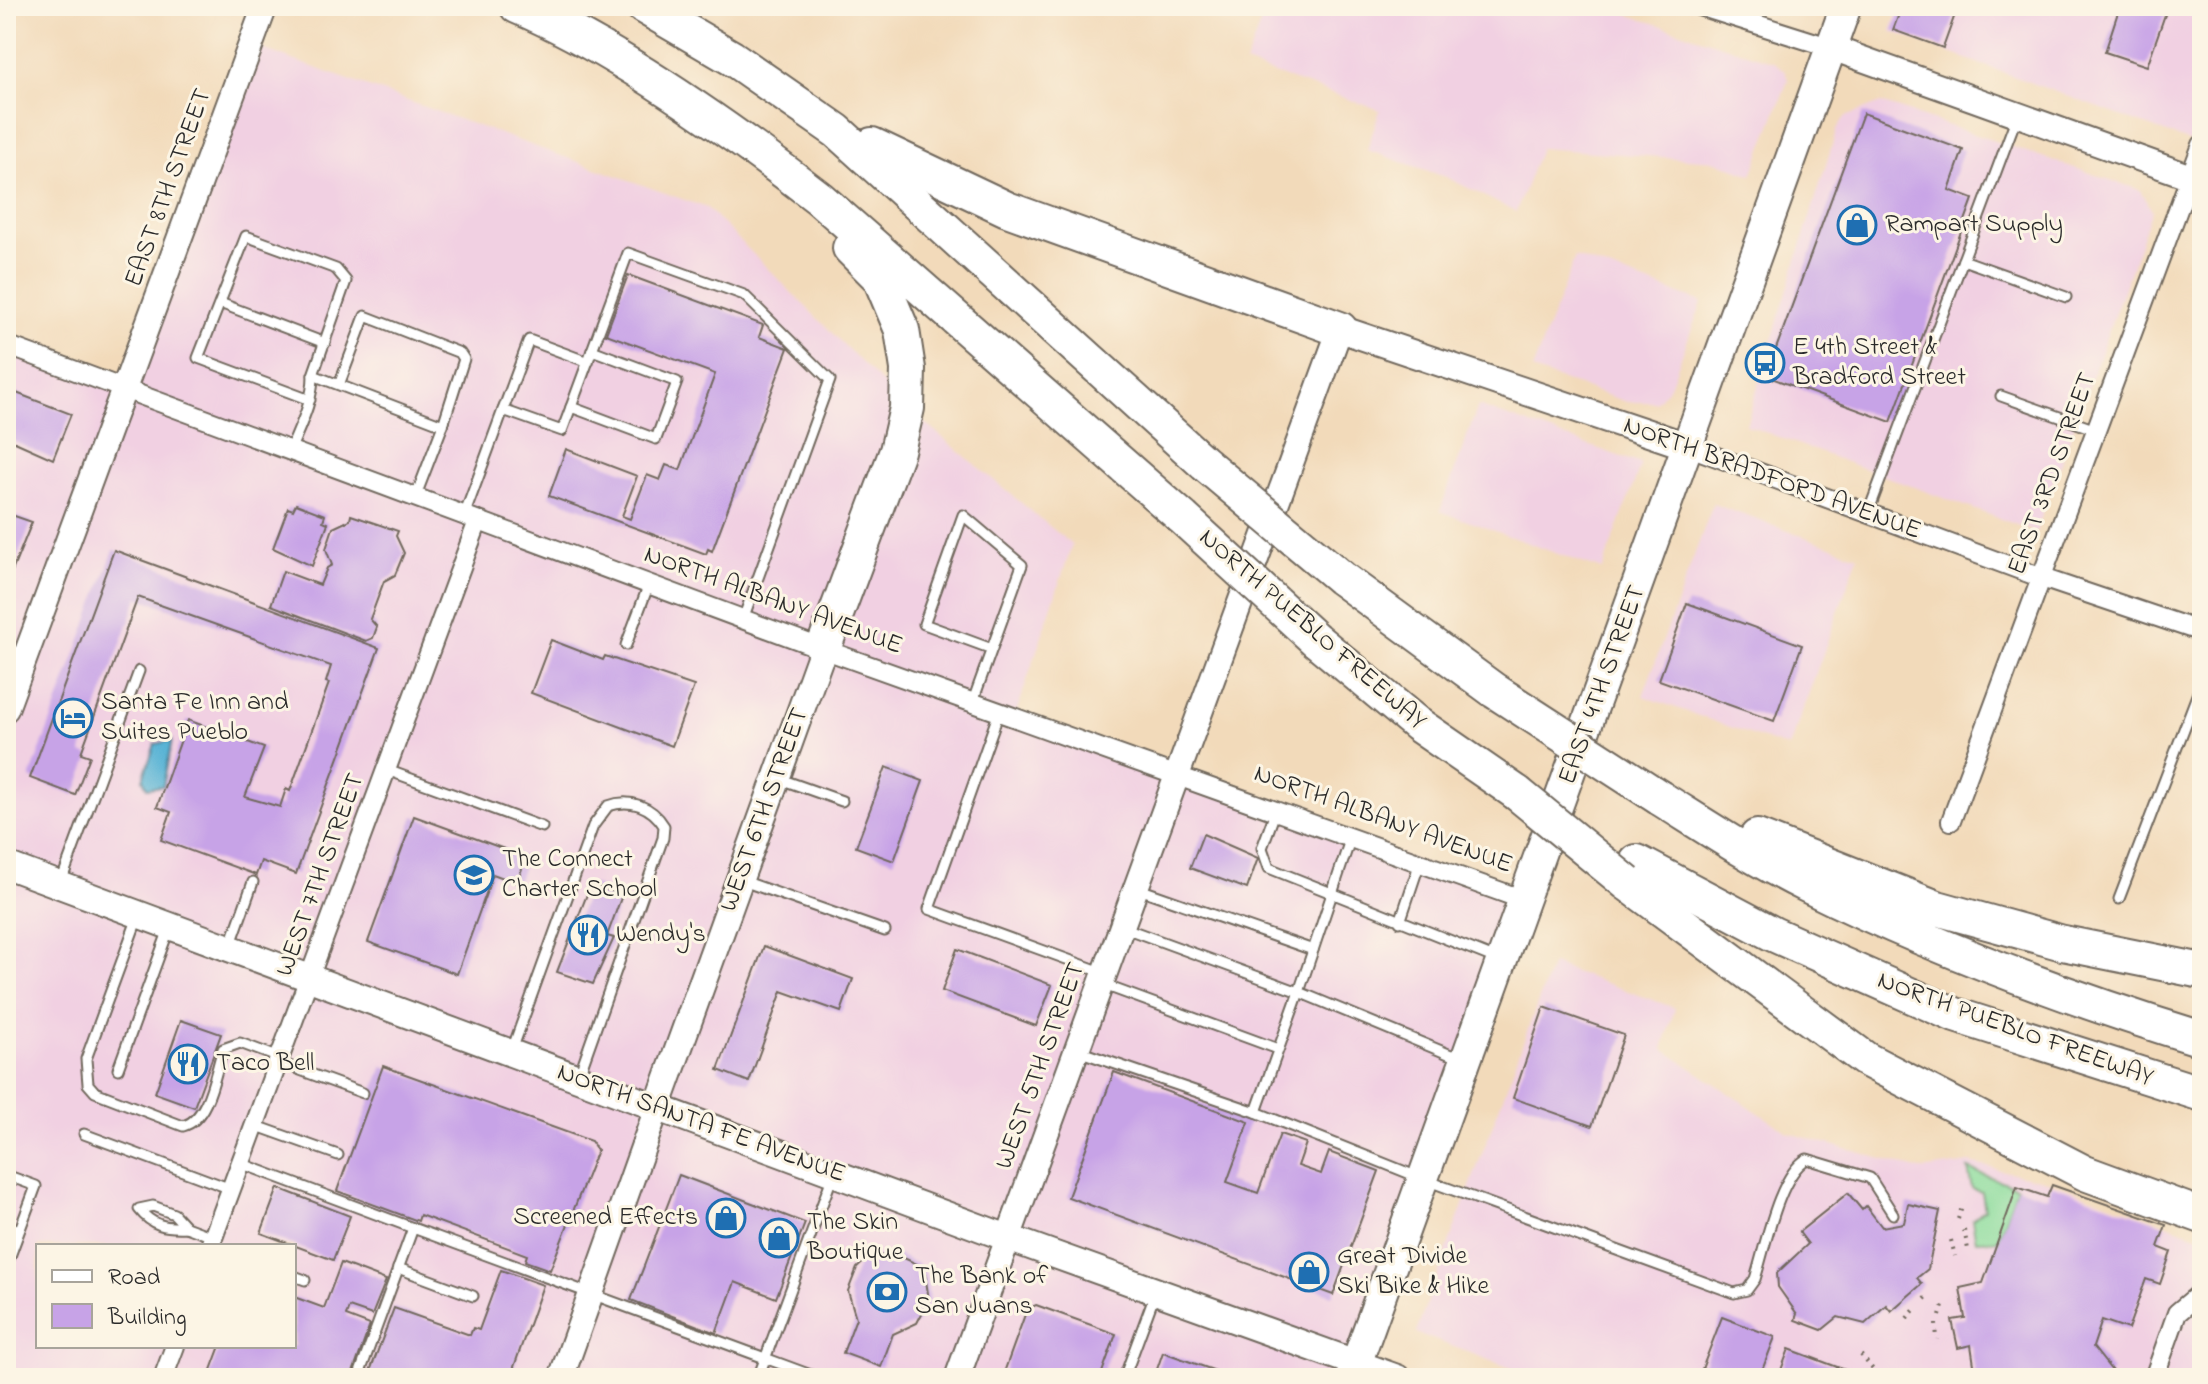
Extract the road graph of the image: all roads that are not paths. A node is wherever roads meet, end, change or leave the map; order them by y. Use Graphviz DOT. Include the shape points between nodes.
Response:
graph roads {
  1 [pos="265,6"];
  2 [pos="517,6"];
  3 [pos="643,6"];
  4 [pos="1699,6"];
  5 [pos="1846,6"];
  6 [pos="1832,48"];
  7 [pos="2017,115"];
  8 [pos="837,131"];
  9 [pos="2202,145"];
  10 [pos="772,161"];
  11 [pos="2196,179"];
  12 [pos="1963,260"];
  13 [pos="2066,297"];
  14 [pos="220,303"];
  15 [pos="1340,329"];
  16 [pos="325,343"];
  17 [pos="6,345"];
  18 [pos="592,350"];
  19 [pos="588,362"];
  20 [pos="313,375"];
  21 [pos="339,385"];
  22 [pos="125,389"];
  23 [pos="2001,396"];
  24 [pos="310,400"];
  25 [pos="571,407"];
  26 [pos="503,410"];
  27 [pos="443,425"];
  28 [pos="2096,430"];
  29 [pos="1690,447"];
  30 [pos="290,451"];
  31 [pos="415,498"];
  32 [pos="1868,513"];
  33 [pos="471,518"];
  34 [pos="2042,578"];
  35 [pos="649,584"];
  36 [pos="743,619"];
  37 [pos="2202,632"];
  38 [pos="626,645"];
  39 [pos="823,649"];
  40 [pos="992,649"];
  41 [pos="139,671"];
  42 [pos="2202,682"];
  43 [pos="973,701"];
  44 [pos="6,709"];
  45 [pos="1000,711"];
  46 [pos="387,770"];
  47 [pos="1178,774"];
  48 [pos="777,778"];
  49 [pos="1660,798"];
  50 [pos="842,801"];
  51 [pos="1276,809"];
  52 [pos="1951,821"];
  53 [pos="542,827"];
  54 [pos="1351,837"];
  55 [pos="1420,862"];
  56 [pos="6,865"];
  57 [pos="1632,872"];
  58 [pos="740,880"];
  59 [pos="253,882"];
  60 [pos="60,885"];
  61 [pos="1136,888"];
  62 [pos="1332,895"];
  63 [pos="2119,899"];
  64 [pos="1524,900"];
  65 [pos="139,914"];
  66 [pos="1400,922"];
  67 [pos="170,926"];
  68 [pos="1122,927"];
  69 [pos="885,931"];
  70 [pos="229,948"];
  71 [pos="1313,950"];
  72 [pos="1502,961"];
  73 [pos="2202,971"];
  74 [pos="311,978"];
  75 [pos="1103,978"];
  76 [pos="1299,992"];
  77 [pos="2202,1039"];
  78 [pos="1278,1049"];
  79 [pos="1077,1050"];
  80 [pos="510,1053"];
  81 [pos="279,1060"];
  82 [pos="1466,1061"];
  83 [pos="118,1069"];
  84 [pos="578,1078"];
  85 [pos="363,1093"];
  86 [pos="2202,1094"];
  87 [pos="657,1108"];
  88 [pos="1256,1112"];
  89 [pos="254,1125"];
  90 [pos="84,1134"];
  91 [pos="338,1155"];
  92 [pos="240,1163"];
  93 [pos="834,1173"];
  94 [pos="6,1175"];
  95 [pos="1423,1179"];
  96 [pos="231,1189"];
  97 [pos="1893,1214"];
  98 [pos="2202,1216"];
  99 [pos="6,1225"];
  100 [pos="186,1227"];
  101 [pos="413,1228"];
  102 [pos="19,1230"];
  103 [pos="1008,1238"];
  104 [pos="211,1244"];
  105 [pos="6,1267"];
  106 [pos="398,1268"];
  107 [pos="296,1277"];
  108 [pos="305,1280"];
  109 [pos="1156,1291"];
  110 [pos="2202,1292"];
  111 [pos="591,1293"];
  112 [pos="473,1296"];
  113 [pos="174,1348"];
  114 [pos="765,1358"];
  115 [pos="1354,1371"];
  116 [pos="163,1378"];
  117 [pos="358,1378"];
  118 [pos="561,1378"];
  119 [pos="758,1378"];
  120 [pos="819,1378"];
  121 [pos="957,1378"];
  122 [pos="1124,1378"];
  123 [pos="1397,1378"];
  124 [pos="2154,1378"];
  1 -- 22 [label="street, EAST 8TH STREET"];
  2 -- 10 [label="highway, NORTH PUEBLO FREEWAY" via="634,71"];
  3 -- 8 [label="highway, NORTH PUEBLO FREEWAY" via="732,58"];
  4 -- 6 [label="street"];
  5 -- 6 [label="main road, EAST 4TH STREET"];
  6 -- 7 [label="street"];
  6 -- 29 [label="main road, EAST 4TH STREET"];
  7 -- 11 [label="street"];
  7 -- 12 [label="lane"];
  8 -- 15 [label="highway" via="1007,209"];
  8 -- 49 [label="highway, NORTH PUEBLO FREEWAY, bridge" via="1205,464 1341,578 1495,691"];
  9 -- 11 [label="street, EAST 3RD STREET"];
  10 -- 39 [label="highway" via="880,278 902,330 908,369 907,408 897,451"];
  10 -- 57 [label="highway, NORTH PUEBLO FREEWAY, bridge" via="869,239 1362,681"];
  11 -- 28 [label="street, EAST 3RD STREET"];
  12 -- 13 [label="lane"];
  12 -- 32 [label="lane"];
  14 -- 16 [label="lane"];
  14 -- 16 [label="lane" via="246,236 336,269 346,281"];
  14 -- 24 [label="lane" via="198,358"];
  15 -- 29 [label="main road, NORTH BRADFORD AVENUE"];
  15 -- 47 [label="street, WEST 5TH STREET"];
  16 -- 20 [label="lane"];
  17 -- 22 [label="street, NORTH ALBANY AVENUE"];
  18 -- 19 [label="lane"];
  18 -- 25 [label="lane" via="677,382 656,439"];
  18 -- 36 [label="lane" via="628,253 744,295 830,380"];
  19 -- 25 [label="lane"];
  19 -- 26 [label="lane" via="529,340"];
  20 -- 21 [label="lane"];
  20 -- 24 [label="lane"];
  21 -- 27 [label="lane"];
  21 -- 27 [label="lane" via="365,316 379,321 464,359"];
  22 -- 30 [label="street, NORTH ALBANY AVENUE"];
  22 -- 44 [label="street, EAST 8TH STREET"];
  23 -- 28 [label="lane"];
  24 -- 30 [label="lane"];
  25 -- 26 [label="lane" via="562,431"];
  26 -- 33 [label="lane"];
  27 -- 31 [label="lane"];
  28 -- 34 [label="street, EAST 3RD STREET"];
  29 -- 32 [label="street, NORTH BRADFORD AVENUE"];
  29 -- 64 [label="main road, EAST 4TH STREET"];
  30 -- 31 [label="street, NORTH ALBANY AVENUE"];
  31 -- 33 [label="street, NORTH ALBANY AVENUE"];
  32 -- 34 [label="street, NORTH BRADFORD AVENUE"];
  33 -- 35 [label="street, NORTH ALBANY AVENUE"];
  33 -- 46 [label="street, WEST 7TH STREET"];
  34 -- 37 [label="street, NORTH BRADFORD AVENUE"];
  34 -- 52 [label="street, EAST 3RD STREET"];
  35 -- 36 [label="street, NORTH ALBANY AVENUE"];
  35 -- 38 [label="lane"];
  36 -- 39 [label="street, NORTH ALBANY AVENUE"];
  39 -- 43 [label="street, NORTH ALBANY AVENUE"];
  39 -- 48 [label="main road, WEST 6TH STREET"];
  40 -- 40 [label="lane" via="1022,565 963,515 924,624"];
  40 -- 43 [label="lane"];
  41 -- 60 [label="lane"];
  42 -- 63 [label="lane"];
  43 -- 45 [label="street, NORTH ALBANY AVENUE"];
  45 -- 47 [label="street, NORTH ALBANY AVENUE"];
  45 -- 75 [label="lane" via="929,909"];
  46 -- 53 [label="lane"];
  46 -- 74 [label="street, WEST 7TH STREET"];
  47 -- 51 [label="street, NORTH ALBANY AVENUE"];
  47 -- 61 [label="street, WEST 5TH STREET"];
  48 -- 50 [label="lane"];
  48 -- 58 [label="main road, WEST 6TH STREET"];
  49 -- 73 [label="highway" via="1937,908 2063,943"];
  49 -- 77 [label="highway, NORTH PUEBLO FREEWAY" via="1803,883 1931,943 2090,1005"];
  51 -- 54 [label="street, NORTH ALBANY AVENUE"];
  51 -- 62 [label="lane" via="1262,848 1269,868"];
  54 -- 55 [label="street, NORTH ALBANY AVENUE"];
  54 -- 62 [label="lane"];
  55 -- 64 [label="street, NORTH ALBANY AVENUE"];
  55 -- 66 [label="lane"];
  56 -- 60 [label="main road, NORTH SANTA FE AVENUE"];
  57 -- 86 [label="highway, NORTH PUEBLO FREEWAY" via="1942,1009"];
  57 -- 98 [label="highway" via="1865,1059 2085,1173"];
  58 -- 69 [label="lane"];
  58 -- 87 [label="main road, WEST 6TH STREET"];
  59 -- 70 [label="lane"];
  60 -- 65 [label="main road, NORTH SANTA FE AVENUE"];
  61 -- 68 [label="street, WEST 5TH STREET"];
  61 -- 71 [label="lane"];
  62 -- 66 [label="lane"];
  62 -- 71 [label="lane"];
  64 -- 72 [label="main road, EAST 4TH STREET"];
  65 -- 67 [label="main road, NORTH SANTA FE AVENUE"];
  65 -- 81 [label="lane" via="86,1059 88,1084 95,1092 183,1126 200,1115 223,1049 240,1043"];
  66 -- 72 [label="lane"];
  67 -- 70 [label="main road, NORTH SANTA FE AVENUE"];
  67 -- 83 [label="lane"];
  68 -- 75 [label="street, WEST 5TH STREET"];
  68 -- 76 [label="lane"];
  70 -- 74 [label="main road, NORTH SANTA FE AVENUE"];
  71 -- 76 [label="lane"];
  72 -- 82 [label="main road, EAST 4TH STREET"];
  74 -- 80 [label="main road, NORTH SANTA FE AVENUE"];
  74 -- 81 [label="street, WEST 7TH STREET"];
  75 -- 78 [label="lane"];
  75 -- 79 [label="street, WEST 5TH STREET"];
  76 -- 78 [label="lane"];
  76 -- 82 [label="lane"];
  78 -- 88 [label="lane"];
  79 -- 88 [label="lane"];
  79 -- 103 [label="street, WEST 5TH STREET"];
  80 -- 84 [label="main road, NORTH SANTA FE AVENUE"];
  80 -- 84 [label="lane" via="593,826 608,806 632,802 658,816 663,838"];
  81 -- 85 [label="lane"];
  81 -- 89 [label="street, WEST 7TH STREET"];
  82 -- 95 [label="main road, EAST 4TH STREET"];
  84 -- 87 [label="main road, NORTH SANTA FE AVENUE"];
  87 -- 93 [label="main road, NORTH SANTA FE AVENUE"];
  87 -- 111 [label="street, WEST 6TH STREET"];
  88 -- 95 [label="lane"];
  89 -- 91 [label="lane"];
  89 -- 92 [label="street, WEST 7TH STREET"];
  90 -- 96 [label="lane"];
  92 -- 96 [label="street, WEST 7TH STREET"];
  92 -- 101 [label="lane"];
  93 -- 103 [label="main road, NORTH SANTA FE AVENUE"];
  93 -- 114 [label="lane"];
  94 -- 102 [label="lane" via="36,1186"];
  95 -- 97 [label="lane" via="1734,1293 1747,1290 1755,1279 1786,1184 1795,1165 1807,1159 1870,1178"];
  95 -- 115 [label="main road, EAST 4TH STREET"];
  96 -- 104 [label="street, WEST 7TH STREET"];
  99 -- 102 [label="lane"];
  100 -- 104 [label="lane"];
  101 -- 106 [label="lane"];
  101 -- 111 [label="lane"];
  102 -- 105 [label="lane"];
  103 -- 109 [label="main road, NORTH SANTA FE AVENUE"];
  103 -- 121 [label="street, WEST 5TH STREET"];
  106 -- 112 [label="lane"];
  106 -- 117 [label="lane"];
  107 -- 108 [label="lane"];
  109 -- 115 [label="main road, NORTH SANTA FE AVENUE"];
  109 -- 122 [label="lane"];
  110 -- 124 [label="street" via="2177,1313"];
  111 -- 114 [label="lane"];
  111 -- 118 [label="street, WEST 6TH STREET"];
  113 -- 116 [label="street"];
  114 -- 119 [label="lane"];
  114 -- 120 [label="lane"];
  115 -- 123 [label="main road, NORTH SANTA FE AVENUE"];
}
